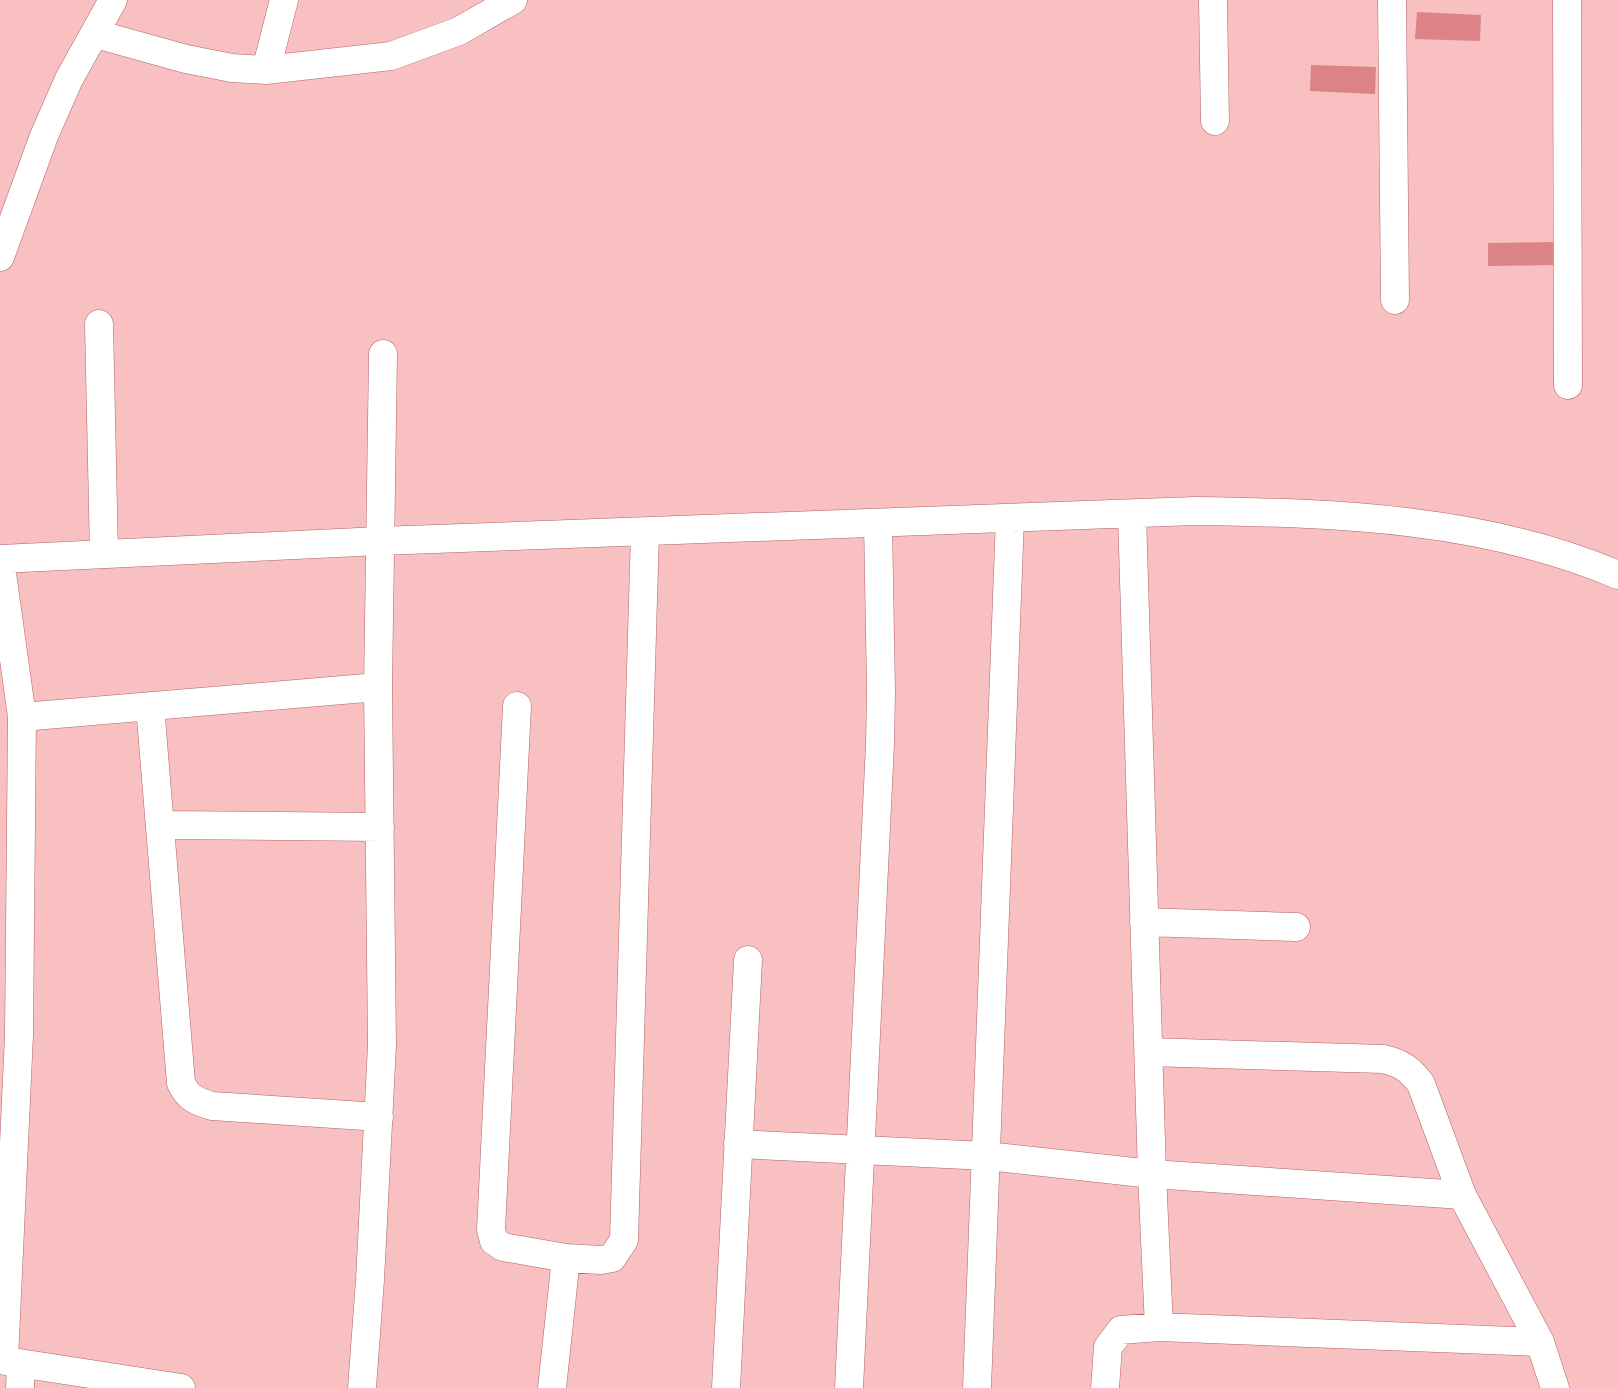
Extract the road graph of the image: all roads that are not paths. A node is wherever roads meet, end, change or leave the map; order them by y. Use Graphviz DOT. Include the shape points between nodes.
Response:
graph roads {
  1 [pos="113,0"];
  2 [pos="284,0"];
  3 [pos="513,0"];
  4 [pos="1213,0"];
  5 [pos="1392,0"];
  6 [pos="1567,0"];
  7 [pos="96,34"];
  8 [pos="266,70"];
  9 [pos="1215,121"];
  10 [pos="4,230"];
  11 [pos="0,257"];
  12 [pos="1395,300"];
  13 [pos="99,324"];
  14 [pos="383,354"];
  15 [pos="1568,385"];
  16 [pos="1132,514"];
  17 [pos="1010,518"];
  18 [pos="878,523"];
  19 [pos="645,533"];
  20 [pos="380,541"];
  21 [pos="104,554"];
  22 [pos="0,559"];
  23 [pos="1618,575"];
  24 [pos="378,687"];
  25 [pos="150,706"];
  26 [pos="516,706"];
  27 [pos="22,718"];
  28 [pos="11,750"];
  29 [pos="160,825"];
  30 [pos="380,826"];
  31 [pos="1144,922"];
  32 [pos="1296,927"];
  33 [pos="748,960"];
  34 [pos="1149,1052"];
  35 [pos="379,1117"];
  36 [pos="738,1144"];
  37 [pos="860,1150"];
  38 [pos="987,1156"];
  39 [pos="1152,1174"];
  40 [pos="1462,1195"];
  41 [pos="566,1258"];
  42 [pos="1159,1327"];
  43 [pos="1540,1342"];
  44 [pos="11,1368"];
  45 [pos="181,1388"];
  46 [pos="362,1388"];
  47 [pos="552,1388"];
  48 [pos="726,1388"];
  49 [pos="849,1388"];
  50 [pos="977,1388"];
  51 [pos="1105,1388"];
  52 [pos="1555,1388"];
  1 -- 7 [label="street"];
  2 -- 8 [label="street"];
  3 -- 8 [label="street" via="459,31 391,56"];
  4 -- 9 [label="street"];
  5 -- 12 [label="street"];
  6 -- 15 [label="street"];
  7 -- 8 [label="street" via="186,59 232,68"];
  7 -- 10 [label="street" via="69,79"];
  10 -- 11 [label="street"];
  13 -- 21 [label="street"];
  14 -- 20 [label="street"];
  16 -- 17 [label="street"];
  16 -- 23 [label="street" via="1195,511 1302,513 1420,522 1511,539 1575,557"];
  16 -- 31 [label="street"];
  17 -- 18 [label="street"];
  17 -- 38 [label="street"];
  18 -- 19 [label="street"];
  18 -- 37 [label="street" via="880,744"];
  19 -- 20 [label="street"];
  19 -- 41 [label="street" via="624,1240 612,1258"];
  20 -- 21 [label="street"];
  20 -- 24 [label="street"];
  21 -- 22 [label="street"];
  22 -- 27 [label="street"];
  24 -- 25 [label="street"];
  24 -- 30 [label="street"];
  25 -- 27 [label="street"];
  25 -- 29 [label="street"];
  26 -- 41 [label="street" via="492,1230 494,1241 503,1246"];
  27 -- 28 [label="street"];
  28 -- 44 [label="street" via="19,1035"];
  29 -- 30 [label="street"];
  29 -- 35 [label="street" via="181,1084 186,1094 212,1106"];
  30 -- 35 [label="street" via="382,1045"];
  31 -- 32 [label="street"];
  31 -- 34 [label="street"];
  33 -- 36 [label="street"];
  34 -- 39 [label="street"];
  34 -- 40 [label="street" via="1399,1062 1421,1084"];
  35 -- 46 [label="street"];
  36 -- 37 [label="street"];
  36 -- 48 [label="street"];
  37 -- 38 [label="street"];
  37 -- 49 [label="street"];
  38 -- 39 [label="street"];
  38 -- 50 [label="street"];
  39 -- 40 [label="street"];
  39 -- 42 [label="street"];
  40 -- 43 [label="street"];
  41 -- 47 [label="street"];
  42 -- 43 [label="street"];
  42 -- 51 [label="street" via="1121,1330 1108,1347"];
  43 -- 52 [label="street"];
  44 -- 45 [label="street"];
}
